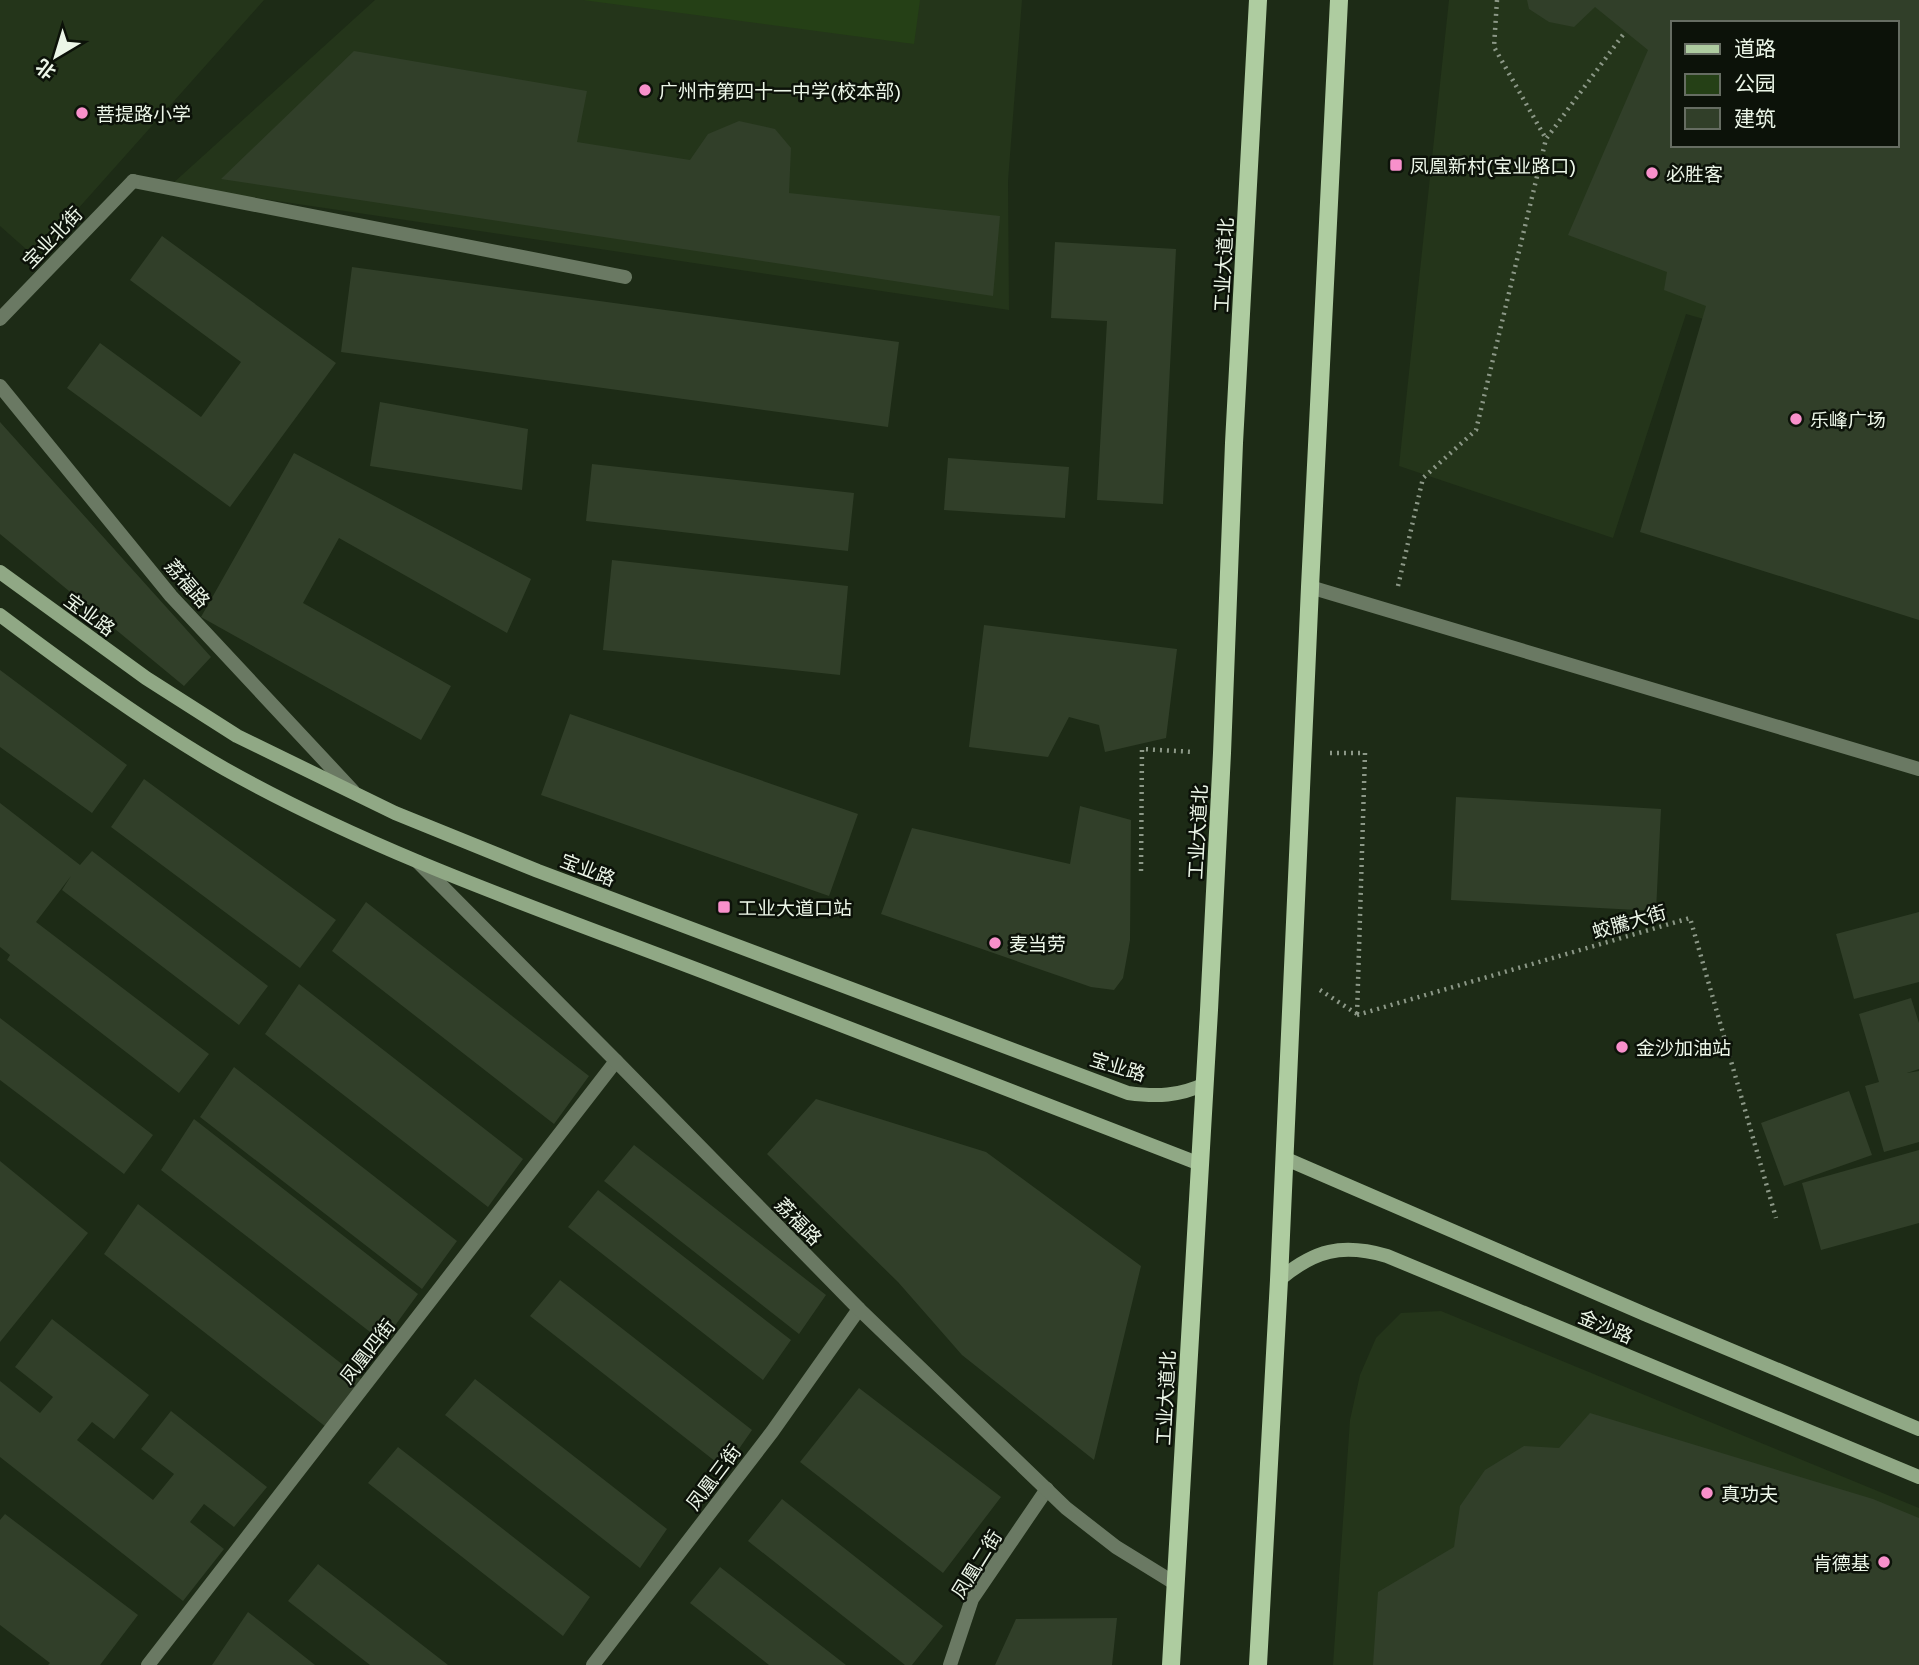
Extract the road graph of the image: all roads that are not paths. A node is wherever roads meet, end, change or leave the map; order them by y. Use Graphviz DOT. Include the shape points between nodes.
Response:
graph roads {
  1 [pos="1258,0"];
  2 [pos="1339,0"];
  3 [pos="625,277"];
  4 [pos="0,319"];
  5 [pos="0,386"];
  6 [pos="0,572"];
  7 [pos="1310,587"];
  8 [pos="0,615"];
  9 [pos="1919,769"];
  10 [pos="357,796"];
  11 [pos="417,861"];
  12 [pos="617,1061"];
  13 [pos="1205,1084"];
  14 [pos="1284,1158"];
  15 [pos="1200,1164"];
  16 [pos="1279,1280"];
  17 [pos="859,1309"];
  18 [pos="1919,1429"];
  19 [pos="1919,1477"];
  20 [pos="1047,1489"];
  21 [pos="1176,1584"];
  22 [pos="148,1665"];
  23 [pos="593,1665"];
  24 [pos="950,1665"];
  25 [pos="1171,1665"];
  26 [pos="1258,1665"];
  1 -- 13 [label="main road, 工业大道北"];
  2 -- 7 [label="main road"];
  3 -- 4 [label="street, 宝业北街" via="133,181"];
  5 -- 10 [label="street, 荔福路" via="172,596"];
  6 -- 10 [label="main road, 宝业路" via="146,678 237,736"];
  7 -- 9 [label="street"];
  7 -- 14 [label="main road"];
  8 -- 11 [label="main road" via="144,718 224,768"];
  10 -- 13 [label="main road, 宝业路" via="538,871 1128,1093 1167,1096"];
  11 -- 12 [label="street, 荔福路"];
  11 -- 15 [label="main road"];
  12 -- 17 [label="street, 荔福路"];
  12 -- 22 [label="street, 凤凰四街"];
  13 -- 15 [label="main road, 工业大道北"];
  14 -- 16 [label="main road"];
  14 -- 18 [label="main road, 金沙路"];
  15 -- 21 [label="main road, 工业大道北"];
  16 -- 19 [label="main road, 金沙路" via="1295,1266 1328,1251 1346,1248 1387,1256"];
  16 -- 26 [label="main road"];
  17 -- 20 [label="street, 荔福路"];
  17 -- 23 [label="street, 凤凰三街" via="772,1432"];
  20 -- 21 [label="street, 荔福路" via="1116,1547"];
  20 -- 24 [label="street, 凤凰二街" via="972,1599"];
  21 -- 25 [label="main road, 工业大道北"];
}
